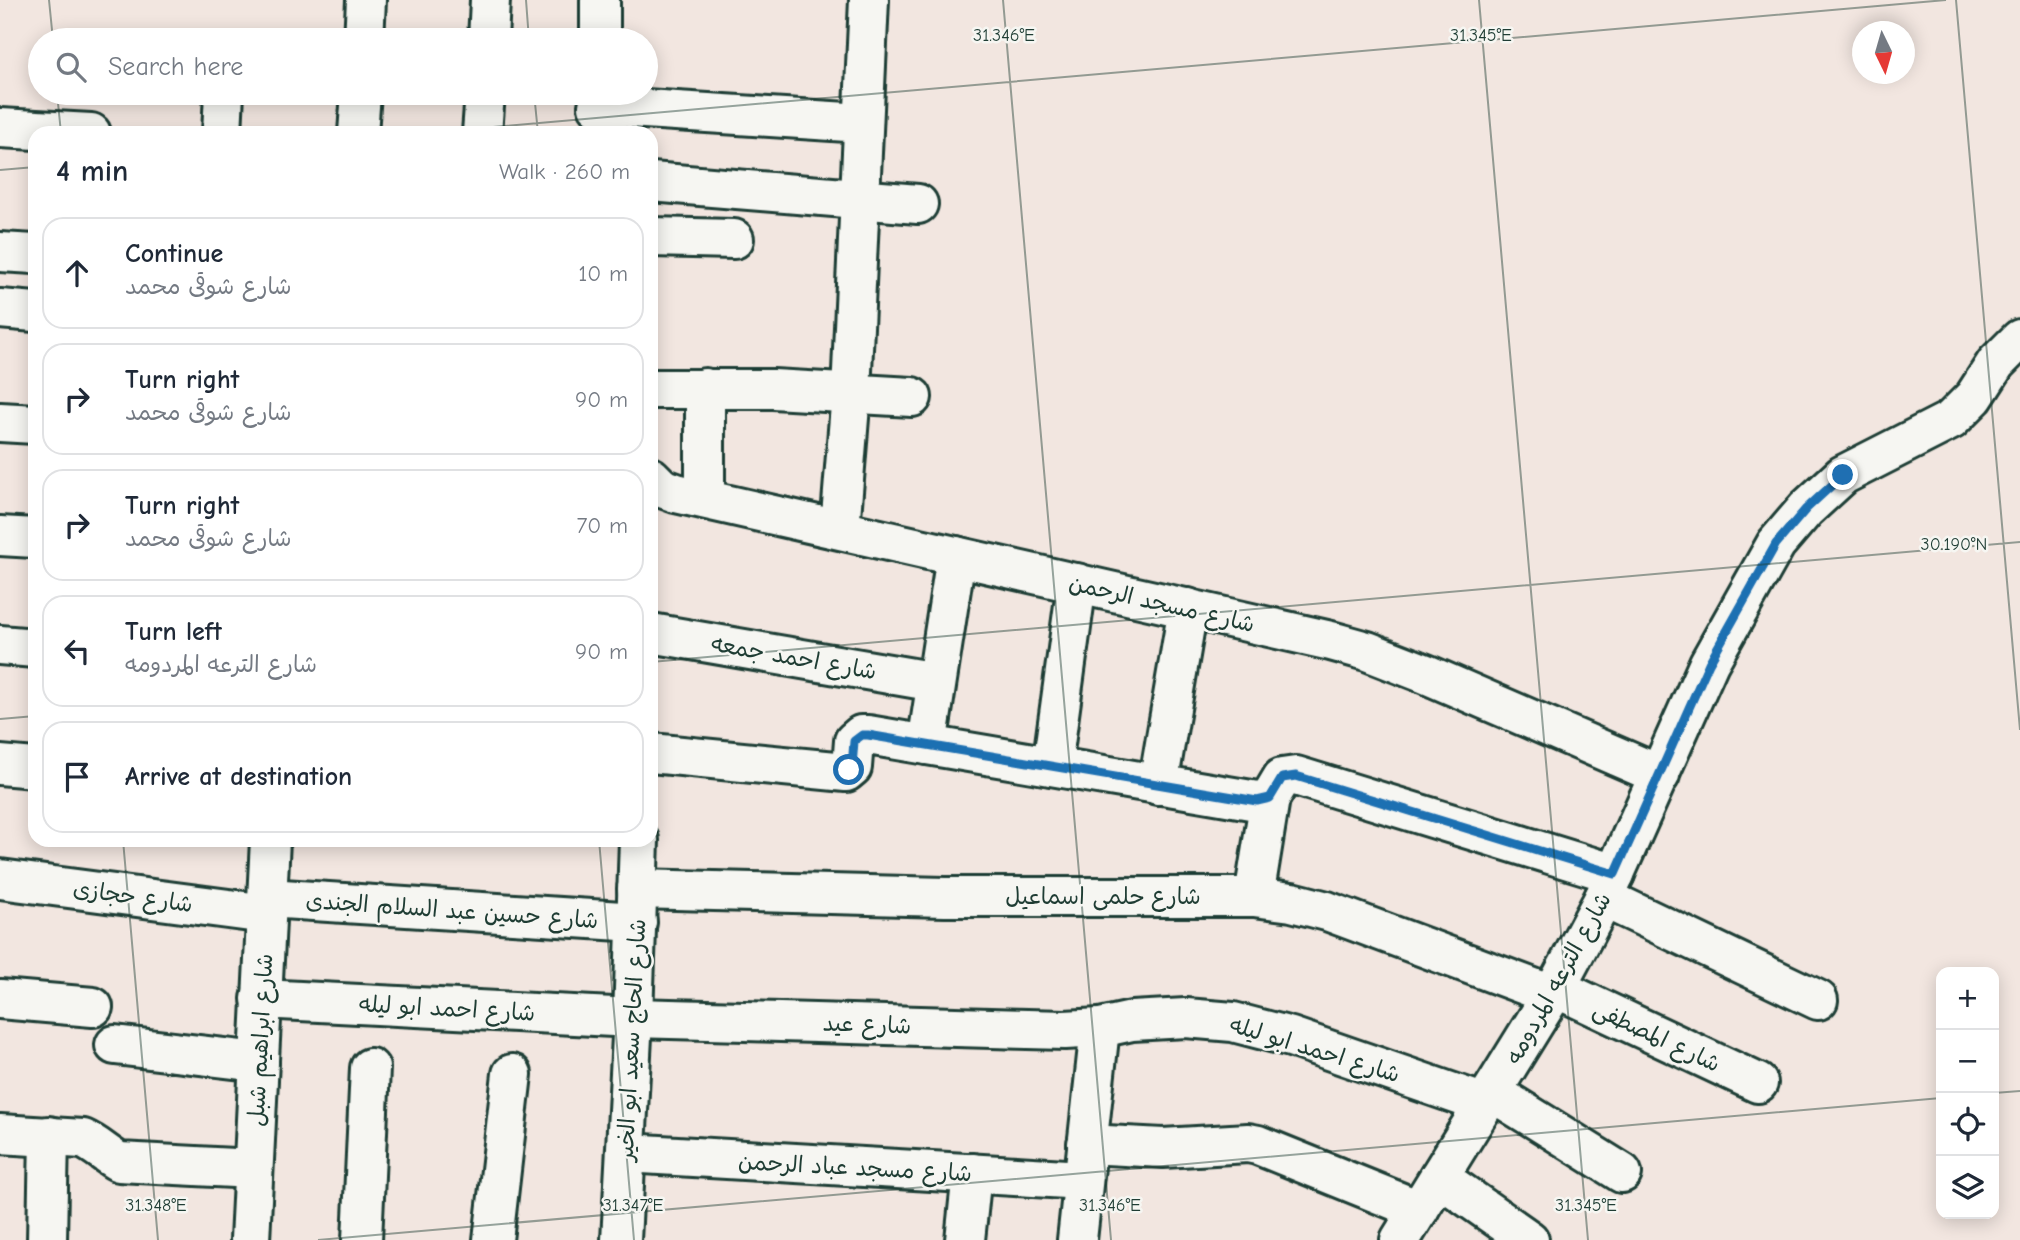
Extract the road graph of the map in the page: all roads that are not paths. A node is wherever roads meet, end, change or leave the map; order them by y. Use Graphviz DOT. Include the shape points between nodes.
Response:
graph roads {
  1 [pos="366,0"];
  2 [pos="490,0"];
  3 [pos="600,0"];
  4 [pos="869,0"];
  5 [pos="364,28"];
  6 [pos="489,28"];
  7 [pos="600,28"];
  8 [pos="223,105"];
  9 [pos="359,105"];
  10 [pos="484,105"];
  11 [pos="598,111"];
  12 [pos="863,123"];
  13 [pos="222,126"];
  14 [pos="358,126"];
  15 [pos="483,126"];
  16 [pos="0,128"];
  17 [pos="28,130"];
  18 [pos="658,183"];
  19 [pos="860,200"];
  20 [pos="918,204"];
  21 [pos="658,237"];
  22 [pos="734,239"];
  23 [pos="0,252"];
  24 [pos="28,254"];
  25 [pos="0,309"];
  26 [pos="28,311"];
  27 [pos="2020,339"];
  28 [pos="705,388"];
  29 [pos="658,389"];
  30 [pos="851,393"];
  31 [pos="912,397"];
  32 [pos="0,422"];
  33 [pos="28,424"];
  34 [pos="658,484"];
  35 [pos="705,499"];
  36 [pos="840,529"];
  37 [pos="0,536"];
  38 [pos="28,538"];
  39 [pos="956,556"];
  40 [pos="1077,583"];
  41 [pos="1188,608"];
  42 [pos="658,634"];
  43 [pos="0,645"];
  44 [pos="28,647"];
  45 [pos="936,682"];
  46 [pos="927,745"];
  47 [pos="658,754"];
  48 [pos="0,765"];
  49 [pos="1052,766"];
  50 [pos="28,767"];
  51 [pos="1660,775"];
  52 [pos="1158,785"];
  53 [pos="1270,798"];
  54 [pos="270,847"];
  55 [pos="639,847"];
  56 [pos="0,879"];
  57 [pos="1609,886"];
  58 [pos="1254,897"];
  59 [pos="267,906"];
  60 [pos="637,906"];
  61 [pos="1554,992"];
  62 [pos="0,999"];
  63 [pos="261,999"];
  64 [pos="1818,1000"];
  65 [pos="93,1007"];
  66 [pos="633,1018"];
  67 [pos="1100,1028"];
  68 [pos="115,1045"];
  69 [pos="259,1062"];
  70 [pos="370,1068"];
  71 [pos="512,1074"];
  72 [pos="1758,1083"];
  73 [pos="1489,1098"];
  74 [pos="0,1134"];
  75 [pos="49,1136"];
  76 [pos="626,1153"];
  77 [pos="1085,1162"];
  78 [pos="253,1169"];
  79 [pos="1622,1172"];
  80 [pos="972,1173"];
  81 [pos="1439,1177"];
  82 [pos="1409,1225"];
  83 [pos="47,1240"];
  84 [pos="250,1240"];
  85 [pos="362,1240"];
  86 [pos="493,1240"];
  87 [pos="621,1240"];
  88 [pos="965,1240"];
  89 [pos="1077,1240"];
  90 [pos="1529,1240"];
  1 -- 5 [label="street"];
  2 -- 6 [label="street"];
  3 -- 7 [label="street"];
  4 -- 12 [label="street"];
  8 -- 13 [label="street"];
  9 -- 14 [label="street"];
  10 -- 15 [label="street"];
  11 -- 12 [label="street"];
  12 -- 19 [label="street"];
  16 -- 17 [label="street"];
  18 -- 19 [label="street"];
  19 -- 20 [label="street"];
  19 -- 30 [label="street"];
  21 -- 22 [label="street"];
  23 -- 24 [label="street"];
  25 -- 26 [label="street"];
  27 -- 51 [label="street, شارع الترعه المردومه" via="1951,421 1843,475 1776,544 1709,663"];
  28 -- 29 [label="street"];
  28 -- 30 [label="street"];
  28 -- 35 [label="street"];
  30 -- 31 [label="street"];
  30 -- 36 [label="street"];
  32 -- 33 [label="street"];
  34 -- 35 [label="street, شارع مسجد الرحمن"];
  35 -- 36 [label="street, شارع مسجد الرحمن"];
  36 -- 39 [label="street, شارع مسجد الرحمن"];
  37 -- 38 [label="street"];
  39 -- 40 [label="street, شارع مسجد الرحمن"];
  39 -- 45 [label="street"];
  40 -- 41 [label="street, شارع مسجد الرحمن"];
  40 -- 49 [label="street"];
  41 -- 51 [label="street, شارع مسجد الرحمن" via="1367,651"];
  41 -- 52 [label="street"];
  42 -- 45 [label="street, شارع احمد جمعه"];
  43 -- 44 [label="street"];
  45 -- 46 [label="street"];
  46 -- 47 [label="street" via="862,735 854,741 852,767 846,772"];
  46 -- 49 [label="street"];
  48 -- 50 [label="street"];
  49 -- 52 [label="street"];
  51 -- 57 [label="street, شارع الترعه المردومه"];
  52 -- 53 [label="street" via="1257,801"];
  53 -- 57 [label="street" via="1282,778 1296,776"];
  53 -- 58 [label="street"];
  54 -- 59 [label="street, شارع ابراهيم شبل"];
  55 -- 60 [label="street, شارع الحاج سعيد ابو الخير"];
  56 -- 59 [label="street, شارع حجازى"];
  57 -- 61 [label="street, شارع الترعه المردومه"];
  57 -- 64 [label="street"];
  58 -- 60 [label="street, شارع حلمى اسماعيل" via="945,897"];
  58 -- 61 [label="street, شارع حلمى اسماعيل" via="1327,911"];
  59 -- 60 [label="street, شارع حسين عبد السلام الجندى"];
  59 -- 63 [label="street, شارع ابراهيم شبل"];
  60 -- 66 [label="street, شارع الحاج سعيد ابو الخير"];
  61 -- 72 [label="street, شارع المصطفى"];
  61 -- 73 [label="street, شارع الترعه المردومه"];
  62 -- 65 [label="street"];
  63 -- 66 [label="street, شارع احمد ابو ليله"];
  63 -- 69 [label="street, شارع ابراهيم شبل"];
  66 -- 67 [label="street, شارع عيد"];
  66 -- 76 [label="street, شارع الحاج سعيد ابو الخير"];
  67 -- 73 [label="street, شارع احمد ابو ليله" via="1186,1018 1233,1022"];
  67 -- 77 [label="street"];
  68 -- 69 [label="street"];
  69 -- 78 [label="street, شارع ابراهيم شبل"];
  70 -- 85 [label="street"];
  71 -- 86 [label="street"];
  73 -- 79 [label="street, شارع احمد ابو ليله"];
  73 -- 81 [label="street, شارع الترعه المردومه"];
  74 -- 75 [label="street"];
  75 -- 78 [label="street" via="83,1139 119,1163"];
  75 -- 83 [label="street"];
  76 -- 80 [label="street, شارع مسجد عباد الرحمن"];
  76 -- 87 [label="street, شارع الحاج سعيد ابو الخير"];
  77 -- 80 [label="street, شارع مسجد عباد الرحمن"];
  77 -- 82 [label="street, شارع مسجد عباد الرحمن" via="1163,1149 1248,1143"];
  77 -- 89 [label="street"];
  78 -- 84 [label="street, شارع ابراهيم شبل"];
  80 -- 88 [label="street"];
  81 -- 82 [label="street, شارع الترعه المردومه"];
  81 -- 90 [label="street"];
}
